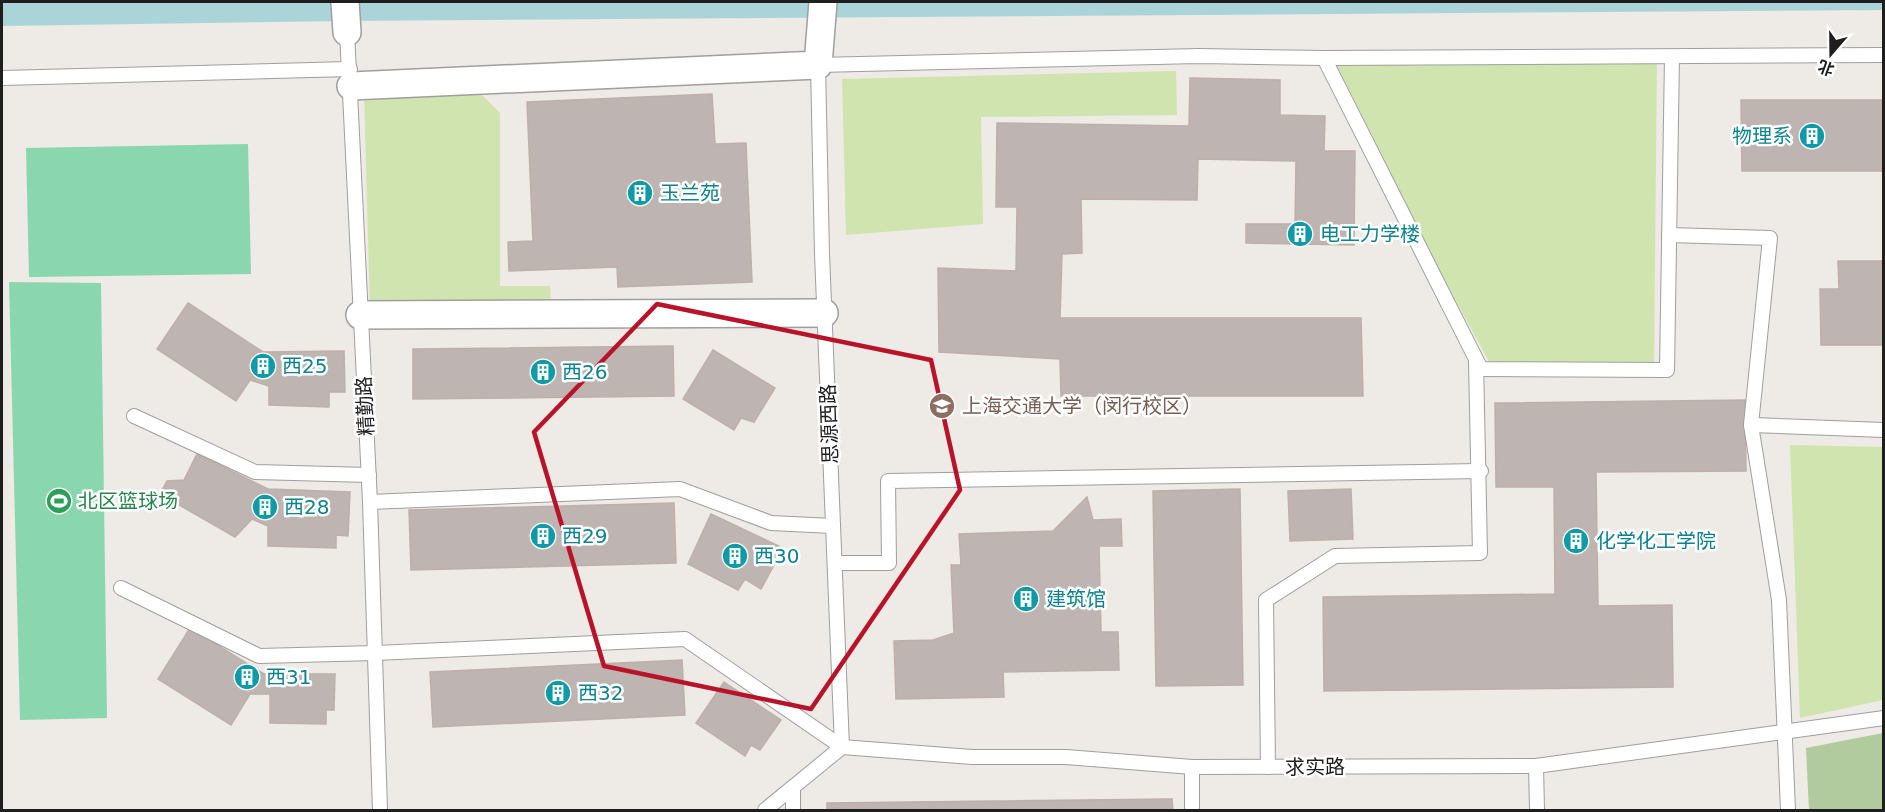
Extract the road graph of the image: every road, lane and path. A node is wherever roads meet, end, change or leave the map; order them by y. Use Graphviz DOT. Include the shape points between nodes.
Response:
graph roads {
  1 [pos="345,2"];
  2 [pos="823,2"];
  3 [pos="347,32"];
  4 [pos="1884,55"];
  5 [pos="1672,57"];
  6 [pos="1324,58"];
  7 [pos="818,65"];
  8 [pos="350,77"];
  9 [pos="2,78"];
  10 [pos="1669,235"];
  11 [pos="824,313"];
  12 [pos="360,315"];
  13 [pos="1476,360"];
  14 [pos="134,416"];
  15 [pos="1751,425"];
  16 [pos="1884,430"];
  17 [pos="1481,471"];
  18 [pos="369,475"];
  19 [pos="370,502"];
  20 [pos="833,526"];
  21 [pos="835,563"];
  22 [pos="121,588"];
  23 [pos="375,653"];
  24 [pos="1884,718"];
  25 [pos="1785,734"];
  26 [pos="842,747"];
  27 [pos="1268,766"];
  28 [pos="1536,766"];
  29 [pos="1192,767"];
  30 [pos="793,788"];
  31 [pos="380,810"];
  32 [pos="765,810"];
  33 [pos="793,810"];
  34 [pos="1192,810"];
  35 [pos="1537,810"];
  36 [pos="1788,810"];
  1 -- 3 [label="street, 精勤路"];
  2 -- 7 [label="street, 思源西路"];
  3 -- 8 [label="lane, 精勤路"];
  4 -- 5 [label="lane"];
  5 -- 6 [label="lane"];
  5 -- 10 [label="lane"];
  6 -- 7 [label="lane" via="1199,56"];
  6 -- 13 [label="lane"];
  7 -- 8 [label="street"];
  7 -- 11 [label="lane, 思源西路"];
  8 -- 9 [label="lane"];
  8 -- 12 [label="lane, 精勤路"];
  10 -- 13 [label="lane" via="1667,370 1481,369"];
  10 -- 15 [label="lane" via="1770,238"];
  11 -- 12 [label="street"];
  11 -- 20 [label="lane, 思源西路"];
  12 -- 18 [label="lane, 精勤路"];
  13 -- 17 [label="lane"];
  14 -- 18 [label="lane" via="255,472"];
  15 -- 16 [label="lane"];
  15 -- 25 [label="lane" via="1779,600"];
  17 -- 21 [label="lane" via="888,481 889,563"];
  17 -- 27 [label="lane" via="1480,553 1335,556 1266,600"];
  18 -- 19 [label="lane, 精勤路"];
  19 -- 20 [label="lane" via="680,489 771,523"];
  19 -- 23 [label="lane, 精勤路"];
  20 -- 21 [label="lane, 思源西路"];
  21 -- 26 [label="lane, 思源西路"];
  22 -- 23 [label="lane" via="259,656"];
  23 -- 26 [label="lane" via="685,639"];
  23 -- 31 [label="lane, 精勤路"];
  24 -- 25 [label="lane, 求实路"];
  25 -- 28 [label="lane, 求实路"];
  25 -- 36 [label="lane"];
  26 -- 29 [label="lane, 求实路"];
  26 -- 30 [label="lane"];
  27 -- 28 [label="lane, 求实路"];
  27 -- 29 [label="lane, 求实路"];
  28 -- 35 [label="lane"];
  29 -- 34 [label="lane"];
  30 -- 32 [label="lane"];
  30 -- 33 [label="lane"];
}
